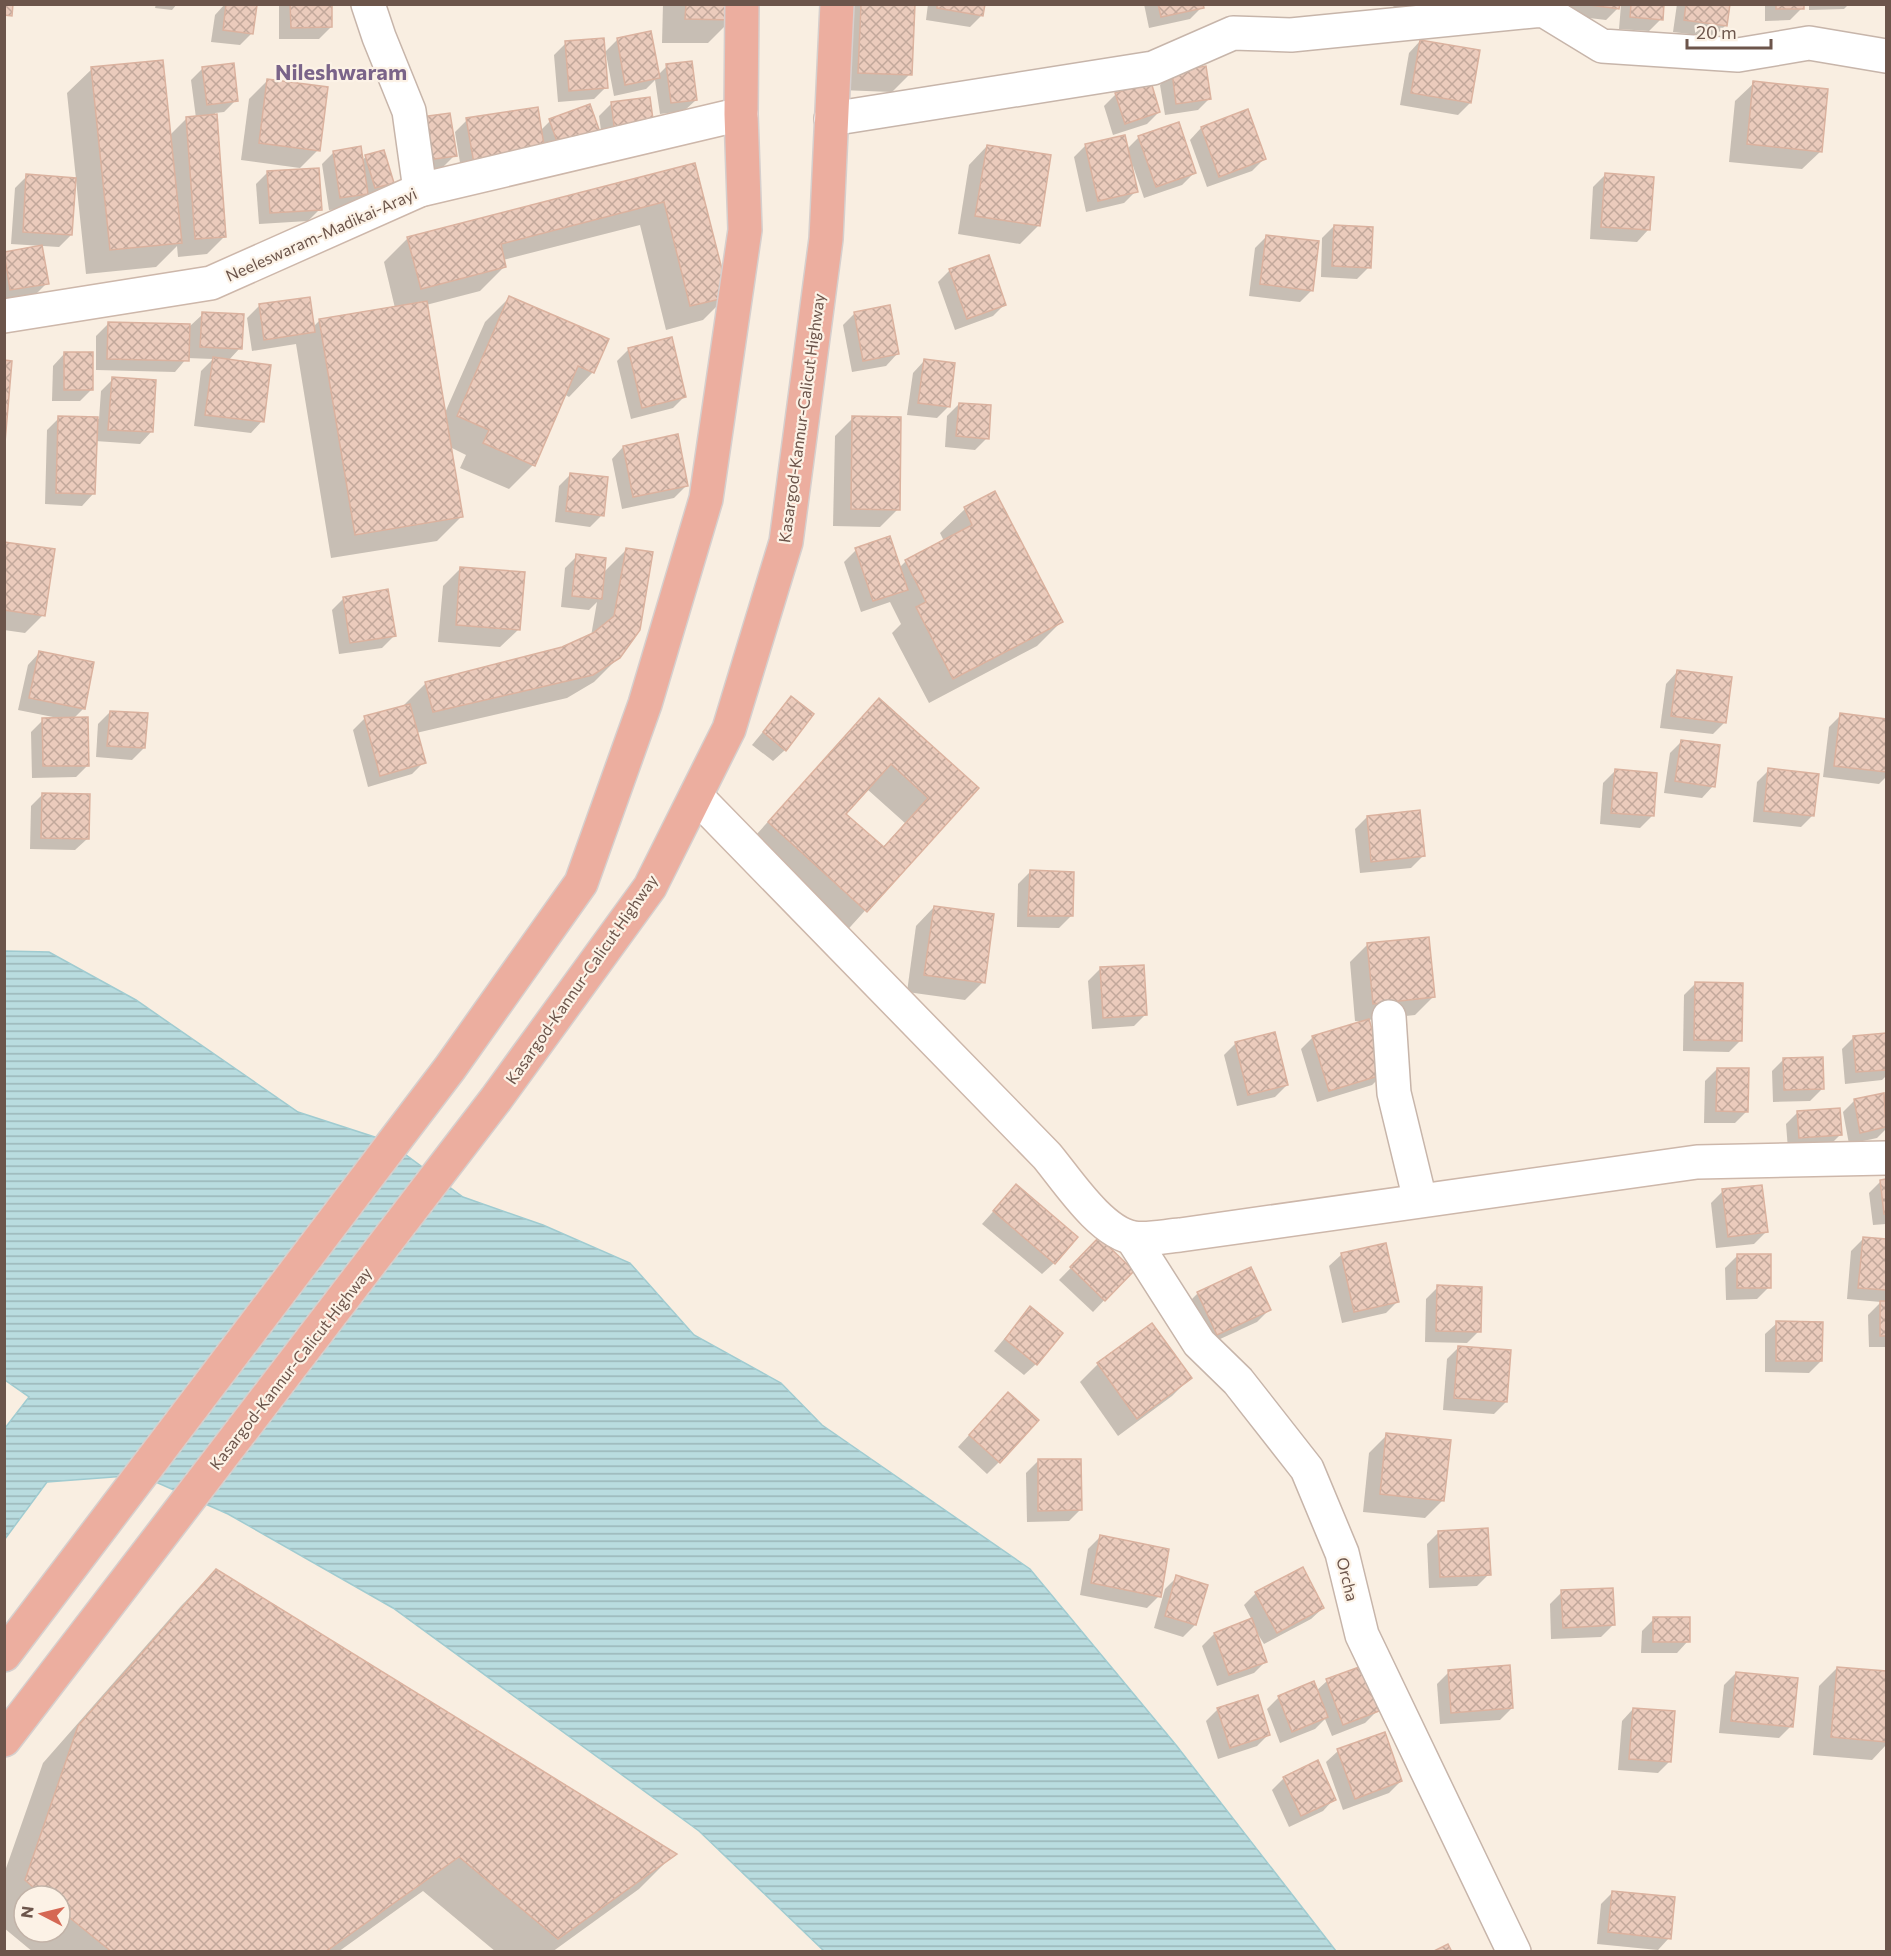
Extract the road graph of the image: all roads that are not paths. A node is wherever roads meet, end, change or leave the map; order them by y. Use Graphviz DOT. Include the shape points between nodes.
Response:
graph roads {
  1 [pos="368,4"];
  2 [pos="742,4"];
  3 [pos="837,4"];
  4 [pos="1887,56"];
  5 [pos="741,114"];
  6 [pos="831,119"];
  7 [pos="420,190"];
  8 [pos="4,316"];
  9 [pos="696,796"];
  10 [pos="1389,1017"];
  11 [pos="1887,1158"];
  12 [pos="1420,1200"];
  13 [pos="1132,1238"];
  14 [pos="4,1655"];
  15 [pos="4,1740"];
  16 [pos="1514,1952"];
  1 -- 7 [label="street" via="410,111"];
  2 -- 5 [label="highway"];
  3 -- 6 [label="highway, Kasargod-Kannur-Calicut Highway"];
  4 -- 6 [label="street" via="1809,44 1738,55 1602,46 1543,10 1291,35 1233,33 1153,69"];
  5 -- 7 [label="street, Neeleswaram-Madikai-Arayi"];
  5 -- 14 [label="highway" via="745,230 706,500 649,692 581,883 450,1068"];
  6 -- 9 [label="highway, Kasargod-Kannur-Calicut Highway" via="826,239 786,542 729,729"];
  7 -- 8 [label="street, Neeleswaram-Madikai-Arayi" via="211,283"];
  9 -- 13 [label="street" via="1047,1156 1091,1209 1107,1224"];
  9 -- 15 [label="highway, Kasargod-Kannur-Calicut Highway" via="650,887 496,1099"];
  10 -- 12 [label="street" via="1394,1093"];
  11 -- 12 [label="street" via="1697,1162"];
  12 -- 13 [label="street" via="1180,1235"];
  13 -- 16 [label="street, Orcha" via="1199,1343 1238,1381 1307,1469 1342,1553 1362,1635"];
}
